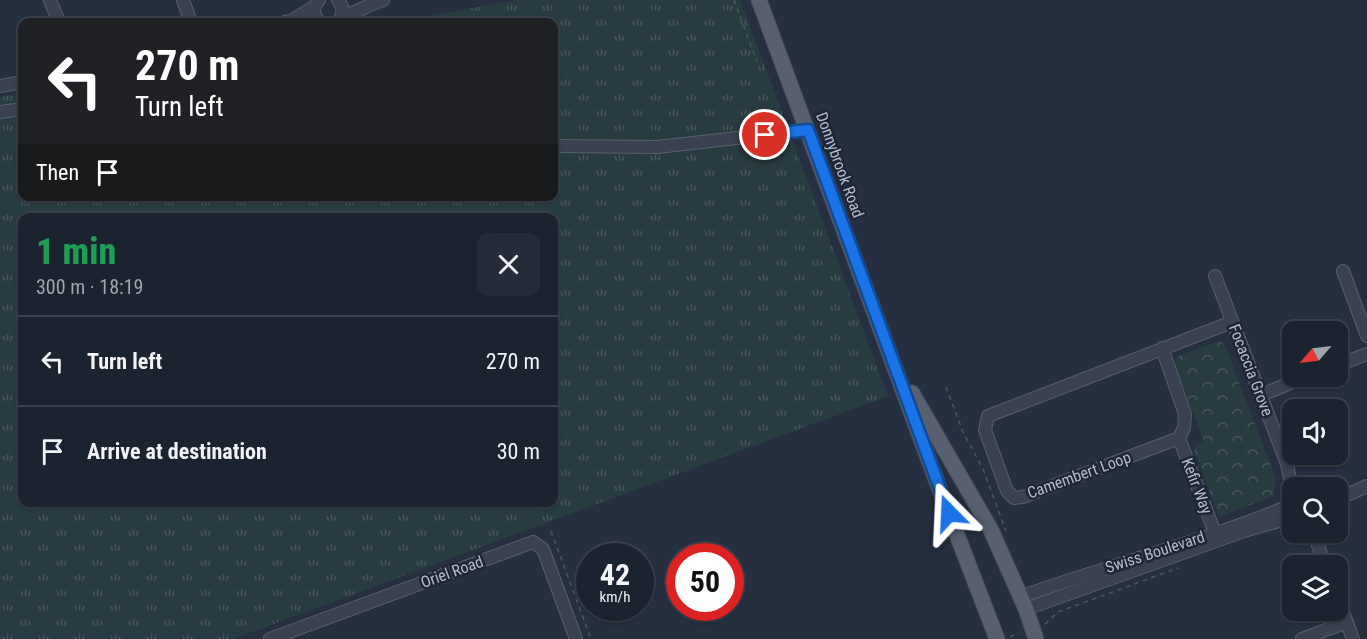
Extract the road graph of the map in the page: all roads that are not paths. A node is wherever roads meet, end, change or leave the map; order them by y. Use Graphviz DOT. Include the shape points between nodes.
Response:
graph roads {
  1 [pos="50,0"];
  2 [pos="183,0"];
  3 [pos="338,0"];
  4 [pos="383,0"];
  5 [pos="759,0"];
  6 [pos="317,2"];
  7 [pos="57,18"];
  8 [pos="190,18"];
  9 [pos="294,18"];
  10 [pos="317,18"];
  11 [pos="340,18"];
  12 [pos="343,18"];
  13 [pos="18,83"];
  14 [pos="0,86"];
  15 [pos="18,110"];
  16 [pos="0,112"];
  17 [pos="808,130"];
  18 [pos="558,146"];
  19 [pos="1343,271"];
  20 [pos="1215,276"];
  21 [pos="1232,322"];
  22 [pos="1367,336"];
  23 [pos="886,342"];
  24 [pos="1162,348"];
  25 [pos="1367,354"];
  26 [pos="1348,361"];
  27 [pos="1282,387"];
  28 [pos="1261,395"];
  29 [pos="1179,438"];
  30 [pos="1282,451"];
  31 [pos="1367,486"];
  32 [pos="1352,492"];
  33 [pos="1348,493"];
  34 [pos="1348,494"];
  35 [pos="1282,511"];
  36 [pos="1282,518"];
  37 [pos="1215,533"];
  38 [pos="1023,603"];
  39 [pos="1347,622"];
  40 [pos="270,639"];
  41 [pos="576,639"];
  42 [pos="997,639"];
  43 [pos="1036,639"];
  44 [pos="1302,639"];
  45 [pos="1353,639"];
  1 -- 7 [label="street"];
  2 -- 8 [label="street"];
  3 -- 11 [label="street" via="343,8"];
  4 -- 12 [label="street"];
  5 -- 17 [label="main road, Donnybrook Road"];
  6 -- 9 [label="street"];
  6 -- 10 [label="street"];
  13 -- 14 [label="street"];
  15 -- 16 [label="street"];
  17 -- 18 [label="street" via="657,147"];
  17 -- 23 [label="main road, Donnybrook Road"];
  19 -- 22 [label="street"];
  20 -- 21 [label="street, Focaccia Grove"];
  21 -- 24 [label="street, Camembert Loop"];
  21 -- 28 [label="street, Focaccia Grove"];
  23 -- 38 [label="main road, Donnybrook Road" via="991,530"];
  23 -- 42 [label="main road, Donnybrook Road"];
  24 -- 29 [label="street" via="1185,414"];
  24 -- 29 [label="street, Camembert Loop" via="988,416 985,430 1007,491 1014,498"];
  25 -- 26 [label="street"];
  27 -- 28 [label="street"];
  28 -- 30 [label="street, Focaccia Grove"];
  29 -- 37 [label="street, Kefir Way"];
  31 -- 32 [label="street"];
  32 -- 33 [label="street"];
  32 -- 34 [label="street"];
  35 -- 37 [label="street, Swiss Boulevard"];
  36 -- 38 [label="street, Swiss Boulevard"];
  37 -- 38 [label="street, Swiss Boulevard" via="1056,584"];
  38 -- 43 [label="main road, Donnybrook Road"];
  39 -- 44 [label="street"];
  39 -- 45 [label="street"];
  40 -- 41 [label="street, Oriel Road" via="533,542 543,549"];
}
